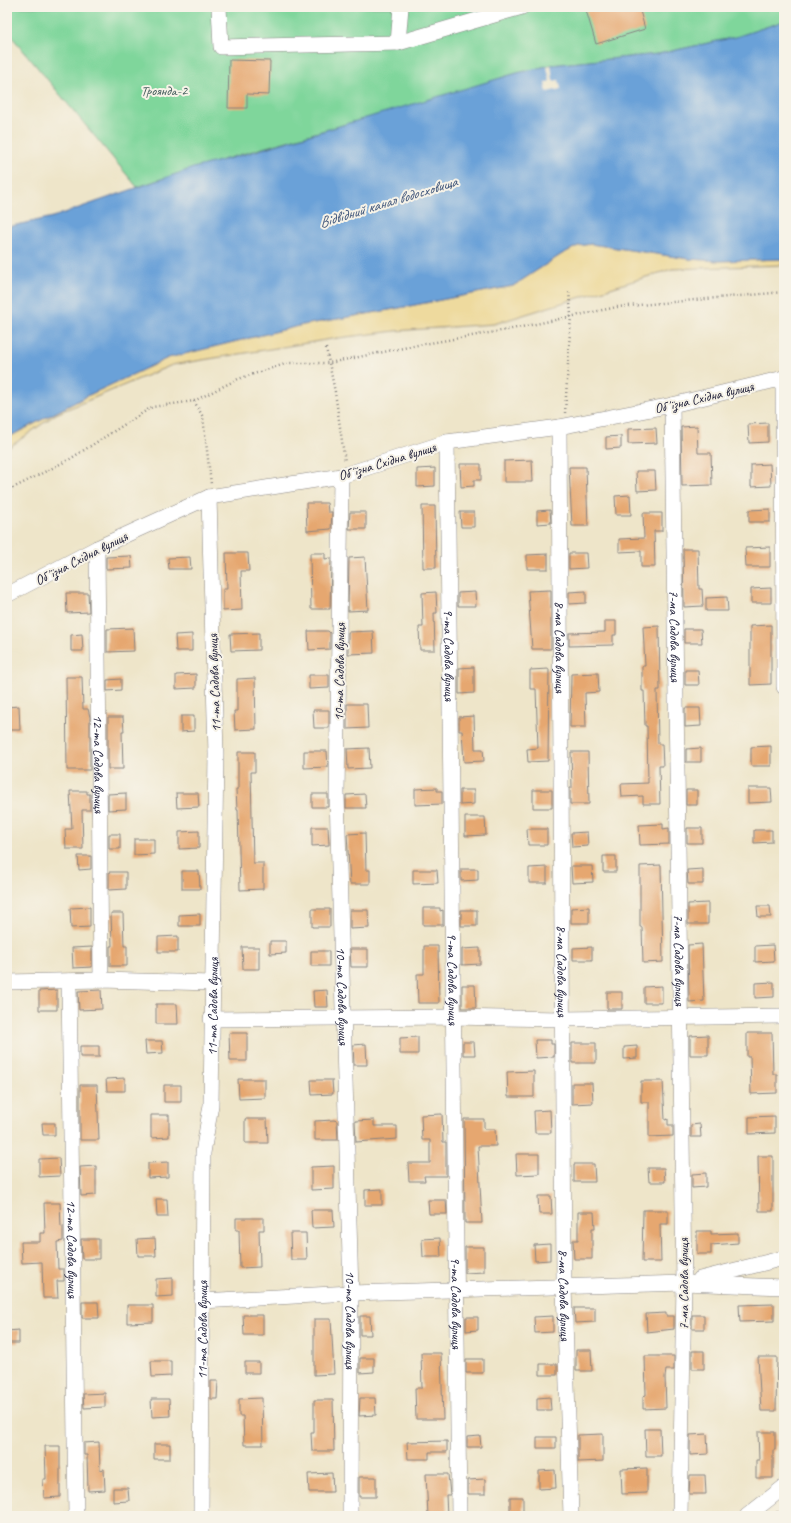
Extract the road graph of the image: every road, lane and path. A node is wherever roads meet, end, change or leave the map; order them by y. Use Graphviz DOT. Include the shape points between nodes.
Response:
graph roads {
  1 [pos="219,7"];
  2 [pos="401,7"];
  3 [pos="522,7"];
  4 [pos="398,43"];
  5 [pos="569,291"];
  6 [pos="784,292"];
  7 [pos="571,315"];
  8 [pos="326,348"];
  9 [pos="329,363"];
  10 [pos="783,378"];
  11 [pos="194,401"];
  12 [pos="672,405"];
  13 [pos="561,426"];
  14 [pos="447,442"];
  15 [pos="344,475"];
  16 [pos="7,494"];
  17 [pos="210,497"];
  18 [pos="97,548"];
  19 [pos="7,595"];
  20 [pos="784,687"];
  21 [pos="101,980"];
  22 [pos="69,981"];
  23 [pos="7,982"];
  24 [pos="212,983"];
  25 [pos="784,1016"];
  26 [pos="452,1017"];
  27 [pos="211,1018"];
  28 [pos="680,1018"];
  29 [pos="343,1019"];
  30 [pos="562,1019"];
  31 [pos="784,1258"];
  32 [pos="684,1283"];
  33 [pos="564,1286"];
  34 [pos="784,1286"];
  35 [pos="458,1290"];
  36 [pos="350,1293"];
  37 [pos="202,1301"];
  38 [pos="784,1487"];
  39 [pos="76,1516"];
  40 [pos="201,1516"];
  41 [pos="350,1516"];
  42 [pos="459,1516"];
  43 [pos="571,1516"];
  44 [pos="680,1516"];
  45 [pos="747,1516"];
  1 -- 4 [label="street" via="221,47"];
  2 -- 4 [label="street"];
  3 -- 4 [label="street"];
  5 -- 7 [label="path"];
  6 -- 7 [label="path" via="617,307"];
  7 -- 9 [label="path" via="507,330"];
  7 -- 13 [label="path"];
  8 -- 9 [label="path"];
  9 -- 11 [label="path" via="288,363 238,379"];
  9 -- 15 [label="path"];
  10 -- 12 [label="street, Обʼїзна Східна вулиця"];
  10 -- 20 [label="street"];
  11 -- 16 [label="path" via="152,408 70,459 12,488"];
  11 -- 17 [label="path" via="203,417"];
  12 -- 13 [label="street, Обʼїзна Східна вулиця"];
  12 -- 28 [label="street, 7-ма Садова вулиця"];
  13 -- 14 [label="street, Обʼїзна Східна вулиця"];
  13 -- 30 [label="street, 8-ма Садова вулиця"];
  14 -- 15 [label="street, Обʼїзна Східна вулиця"];
  14 -- 26 [label="street, 9-та Садова вулиця"];
  15 -- 17 [label="street, Обʼїзна Східна вулиця"];
  15 -- 29 [label="street, 10-та Садова вулиця" via="337,795"];
  17 -- 18 [label="street, Обʼїзна Східна вулиця"];
  17 -- 24 [label="street, 11-та Садова вулиця" via="216,754"];
  18 -- 19 [label="street, Обʼїзна Східна вулиця"];
  18 -- 21 [label="street, 12-та Садова вулиця"];
  21 -- 22 [label="street"];
  21 -- 24 [label="street"];
  22 -- 23 [label="street"];
  22 -- 39 [label="street, 12-та Садова вулиця"];
  24 -- 27 [label="street, 11-та Садова вулиця"];
  25 -- 28 [label="street"];
  26 -- 29 [label="street"];
  26 -- 30 [label="street"];
  26 -- 35 [label="street, 9-та Садова вулиця"];
  27 -- 29 [label="street"];
  27 -- 37 [label="street, 11-та Садова вулиця" via="211,1104 203,1153"];
  28 -- 30 [label="street"];
  28 -- 32 [label="street, 7-ма Садова вулиця"];
  29 -- 36 [label="street, 10-та Садова вулиця"];
  30 -- 33 [label="street, 8-ма Садова вулиця"];
  31 -- 32 [label="street"];
  32 -- 33 [label="street"];
  32 -- 34 [label="street"];
  32 -- 44 [label="street, 7-ма Садова вулиця"];
  33 -- 35 [label="street"];
  33 -- 43 [label="street, 8-ма Садова вулиця"];
  35 -- 36 [label="street"];
  35 -- 42 [label="street, 9-та Садова вулиця"];
  36 -- 37 [label="street"];
  36 -- 41 [label="street, 10-та Садова вулиця"];
  37 -- 40 [label="street, 11-та Садова вулиця"];
  38 -- 45 [label="street"];
}
